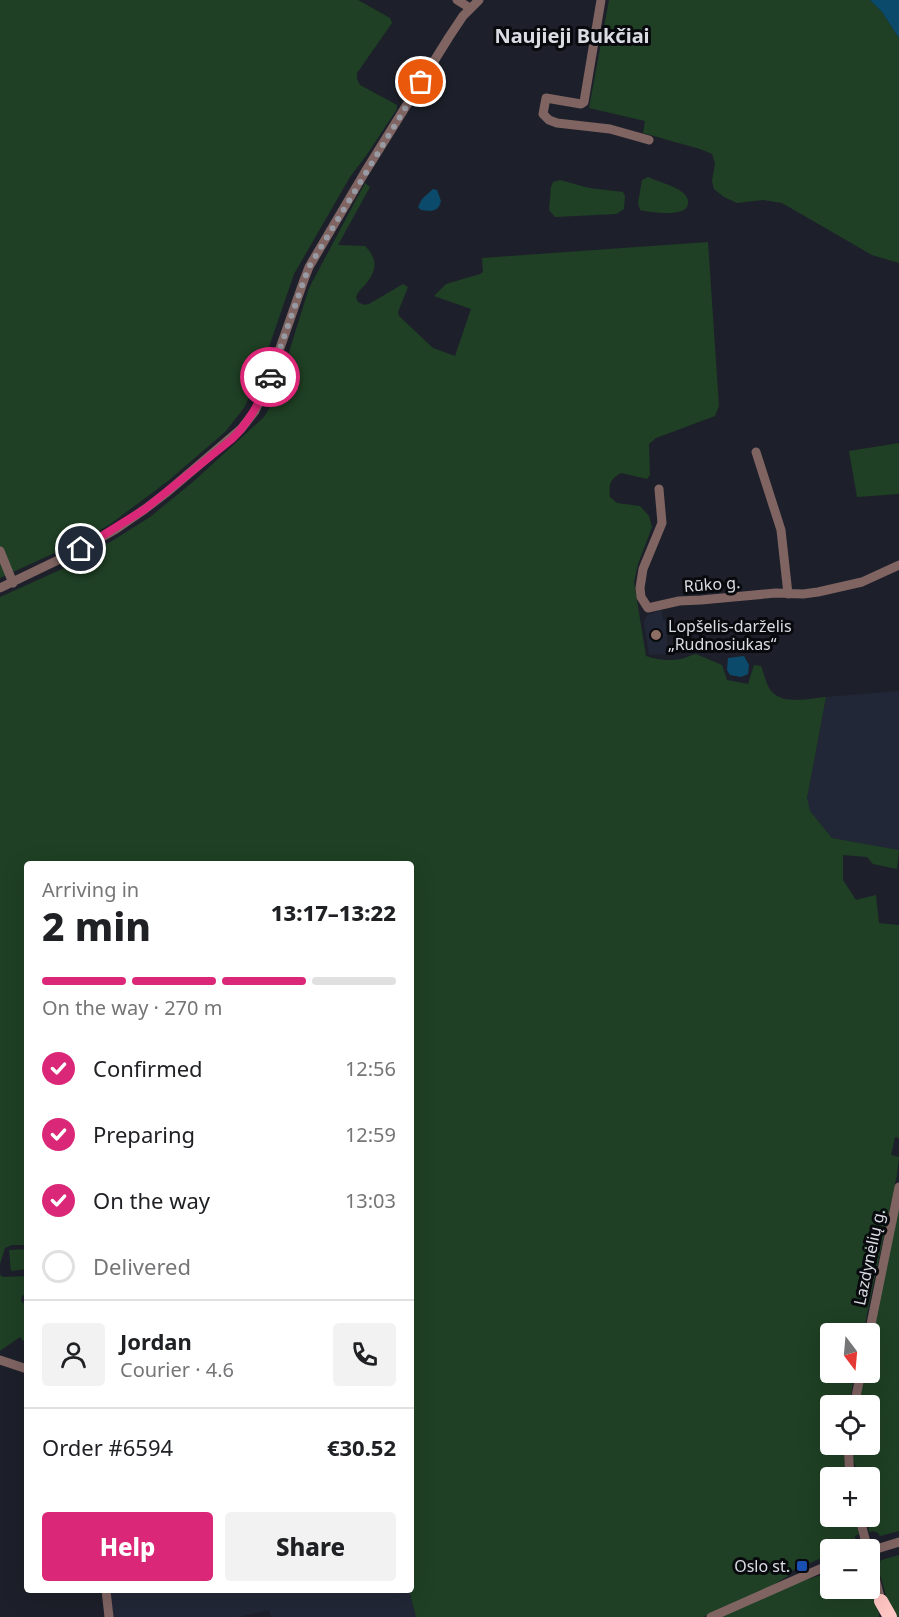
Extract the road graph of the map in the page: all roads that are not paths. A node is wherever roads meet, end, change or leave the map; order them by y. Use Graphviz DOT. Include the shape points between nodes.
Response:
graph roads {
  1 [pos="457,0"];
  2 [pos="479,0"];
  3 [pos="601,0"];
  4 [pos="470,8"];
  5 [pos="649,141"];
  6 [pos="756,452"];
  7 [pos="659,489"];
  8 [pos="0,551"];
  9 [pos="899,565"];
  10 [pos="13,583"];
  11 [pos="0,588"];
  12 [pos="788,594"];
  13 [pos="899,1187"];
  14 [pos="871,1323"];
  15 [pos="0,1360"];
  16 [pos="24,1368"];
  17 [pos="899,1542"];
  18 [pos="880,1547"];
  19 [pos="820,1569"];
  20 [pos="106,1593"];
  21 [pos="880,1597"];
  22 [pos="881,1601"];
  23 [pos="109,1617"];
  24 [pos="711,1617"];
  25 [pos="881,1617"];
  26 [pos="890,1617"];
  1 -- 4 [label="street"];
  2 -- 4 [label="street"];
  3 -- 5 [label="street" via="584,102 546,98 543,114 557,123 610,129"];
  4 -- 10 [label="street" via="317,253 264,392 241,429 145,509 81,549"];
  6 -- 12 [label="street" via="781,530"];
  7 -- 12 [label="street, Rūko g." via="662,523 643,569 640,588 648,608 679,601"];
  8 -- 10 [label="street"];
  9 -- 12 [label="street, Rūko g." via="847,586"];
  10 -- 11 [label="street"];
  13 -- 14 [label="street, Lazdynėlių g."];
  15 -- 16 [label="street"];
  17 -- 18 [label="street"];
  19 -- 24 [label="street"];
  20 -- 23 [label="street"];
  21 -- 22 [label="street"];
  22 -- 25 [label="highway"];
  22 -- 26 [label="highway"];
}
